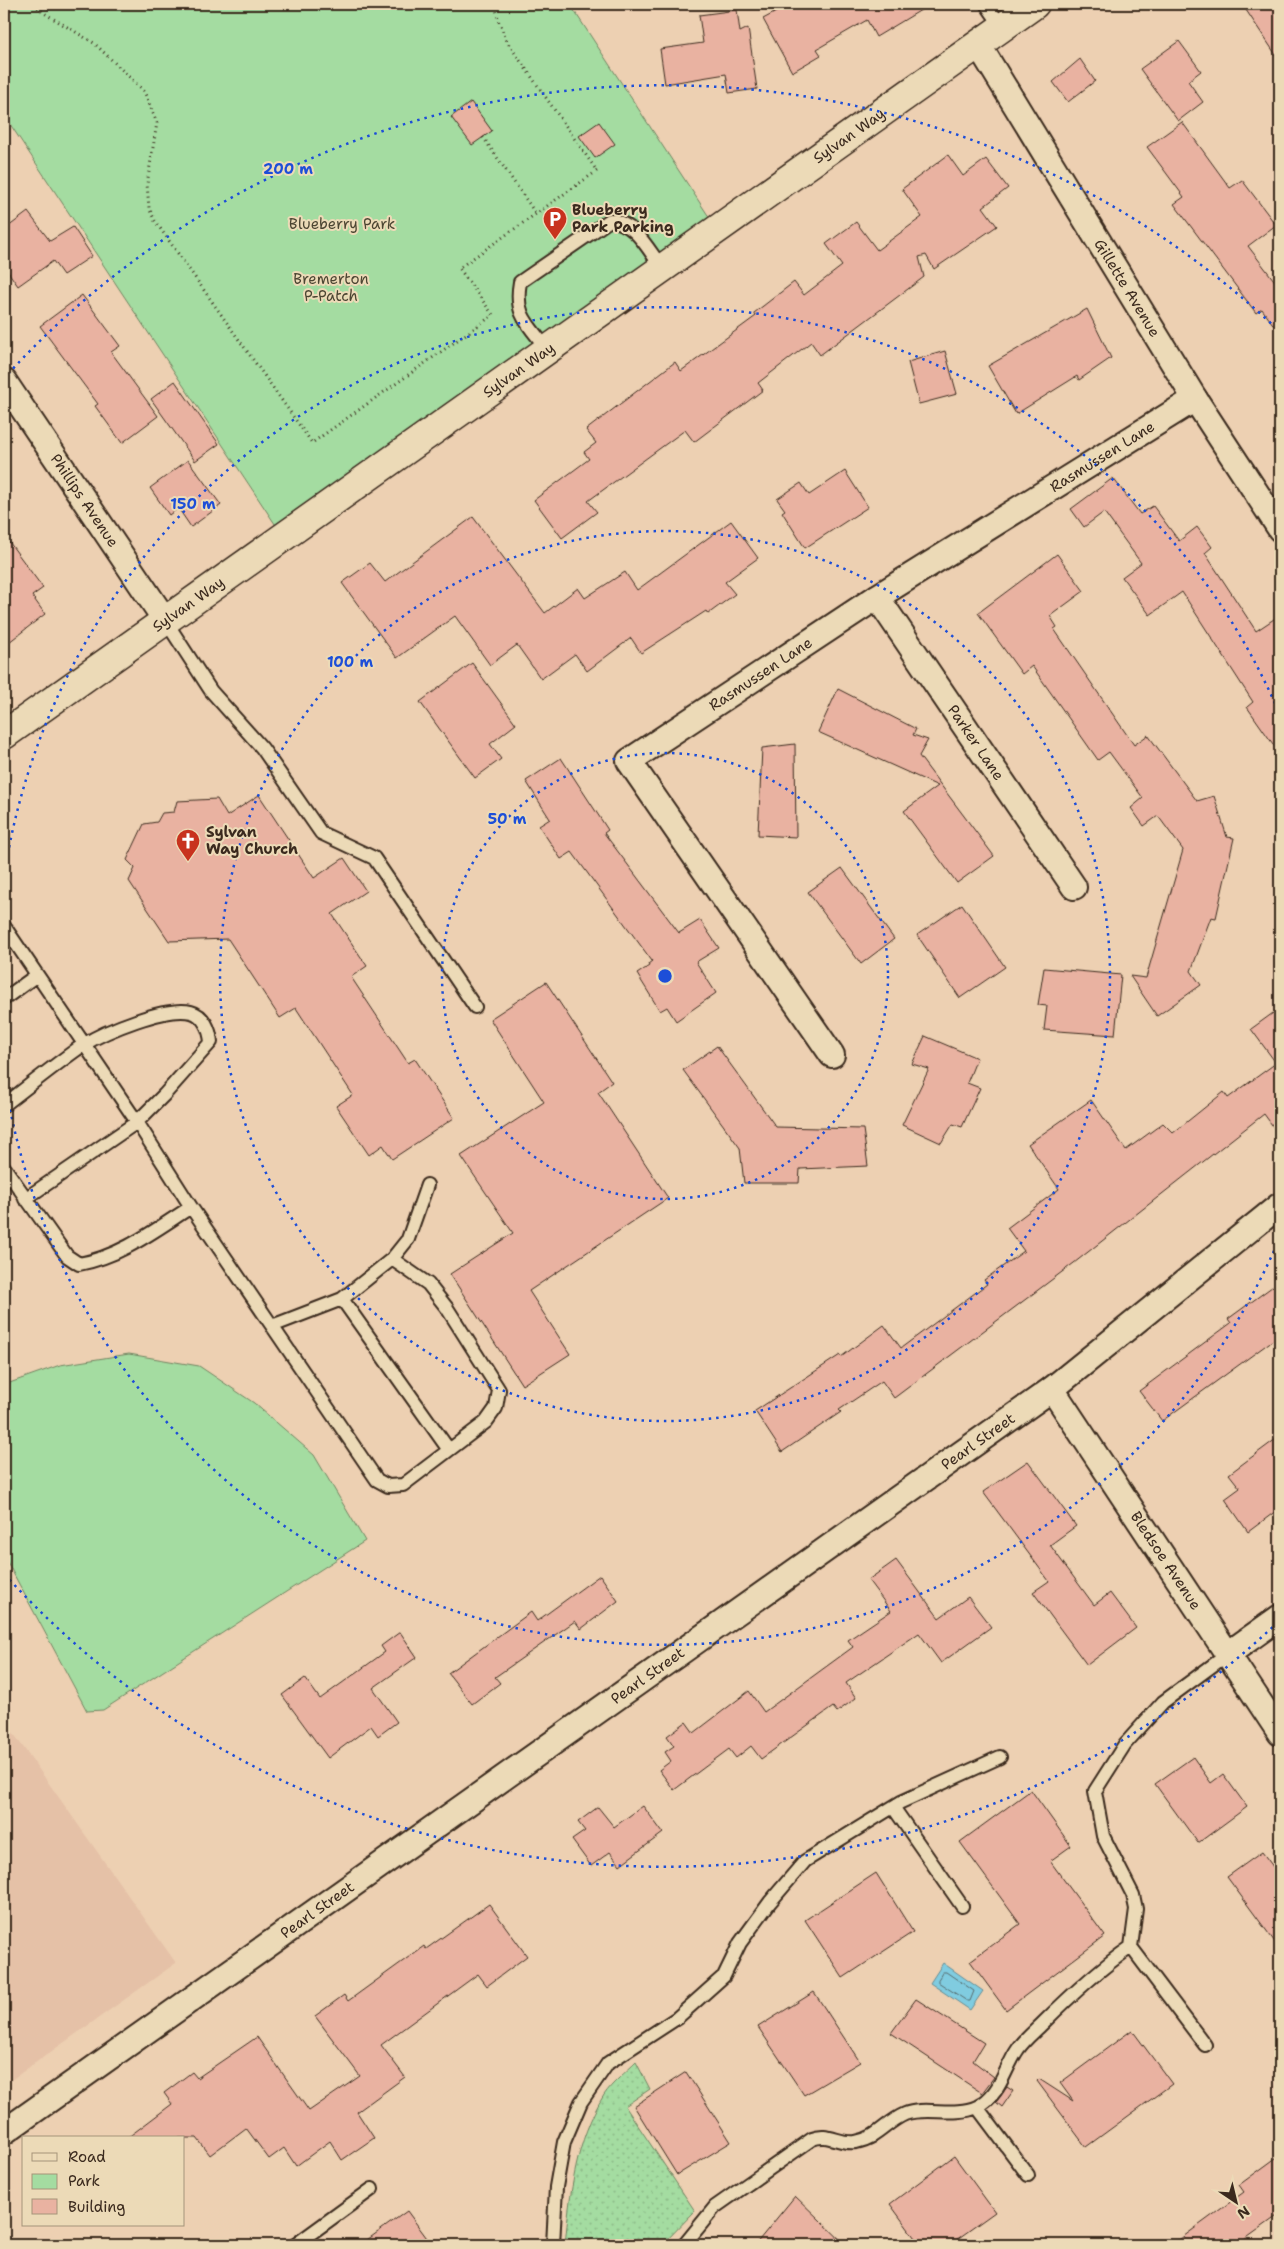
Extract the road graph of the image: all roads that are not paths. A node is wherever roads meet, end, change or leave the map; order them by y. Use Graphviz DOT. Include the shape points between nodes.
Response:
graph roads {
  1 [pos="986,4"];
  2 [pos="1035,4"];
  3 [pos="1002,27"];
  4 [pos="978,44"];
  5 [pos="662,268"];
  6 [pos="547,348"];
  7 [pos="4,381"];
  8 [pos="1194,400"];
  9 [pos="1280,529"];
  10 [pos="877,598"];
  11 [pos="165,620"];
  12 [pos="4,735"];
  13 [pos="1074,887"];
  14 [pos="4,926"];
  15 [pos="37,975"];
  16 [pos="4,999"];
  17 [pos="475,1006"];
  18 [pos="84,1044"];
  19 [pos="832,1055"];
  20 [pos="4,1105"];
  21 [pos="137,1122"];
  22 [pos="4,1167"];
  23 [pos="427,1185"];
  24 [pos="25,1199"];
  25 [pos="1280,1205"];
  26 [pos="191,1207"];
  27 [pos="392,1259"];
  28 [pos="342,1299"];
  29 [pos="272,1326"];
  30 [pos="1052,1390"];
  31 [pos="449,1450"];
  32 [pos="1280,1617"];
  33 [pos="1228,1654"];
  34 [pos="1280,1733"];
  35 [pos="1000,1757"];
  36 [pos="893,1807"];
  37 [pos="962,1906"];
  38 [pos="1131,1946"];
  39 [pos="1205,2045"];
  40 [pos="977,2107"];
  41 [pos="4,2132"];
  42 [pos="1028,2175"];
  43 [pos="372,2189"];
  44 [pos="295,2245"];
  45 [pos="553,2245"];
  46 [pos="684,2245"];
  1 -- 3 [label="lane"];
  2 -- 3 [label="main road, Sylvan Way"];
  3 -- 4 [label="main road, Sylvan Way"];
  4 -- 5 [label="main road, Sylvan Way"];
  4 -- 8 [label="street, Gillette Avenue"];
  5 -- 6 [label="main road, Sylvan Way"];
  5 -- 6 [label="lane" via="635,231 622,221 610,220 520,282 517,298 521,314"];
  6 -- 11 [label="main road, Sylvan Way"];
  7 -- 11 [label="street, Phillips Avenue"];
  8 -- 9 [label="street, Gillette Avenue"];
  8 -- 10 [label="street, Rasmussen Lane"];
  10 -- 13 [label="street, Parker Lane"];
  10 -- 19 [label="street, Rasmussen Lane" via="630,761"];
  11 -- 12 [label="main road, Sylvan Way"];
  11 -- 17 [label="lane" via="211,691 262,748 321,833 374,858"];
  14 -- 15 [label="lane"];
  15 -- 16 [label="lane"];
  15 -- 18 [label="lane"];
  18 -- 20 [label="lane"];
  18 -- 21 [label="lane"];
  18 -- 21 [label="lane" via="167,1011 193,1012 204,1021 210,1031 211,1042"];
  21 -- 24 [label="lane"];
  21 -- 26 [label="lane"];
  22 -- 24 [label="lane"];
  23 -- 27 [label="lane" via="408,1239"];
  24 -- 26 [label="lane" via="67,1256 80,1264 127,1248"];
  25 -- 30 [label="street, Pearl Street"];
  26 -- 29 [label="lane"];
  27 -- 28 [label="lane"];
  27 -- 31 [label="lane" via="428,1284 499,1390 496,1408 486,1422"];
  28 -- 29 [label="lane"];
  28 -- 31 [label="lane"];
  29 -- 31 [label="lane" via="377,1480 388,1486 403,1485"];
  30 -- 33 [label="street, Bledsoe Avenue"];
  30 -- 41 [label="street, Pearl Street"];
  32 -- 33 [label="street"];
  33 -- 34 [label="street, Bledsoe Avenue"];
  33 -- 38 [label="lane" via="1163,1702 1125,1744 1096,1791 1103,1836 1134,1895 1136,1909"];
  35 -- 36 [label="lane"];
  36 -- 37 [label="lane"];
  36 -- 45 [label="lane" via="805,1861 740,1943 724,1976 677,2018 608,2063 581,2102 564,2142 556,2186"];
  38 -- 39 [label="lane"];
  38 -- 40 [label="lane" via="1072,1993 1018,2049 998,2089"];
  40 -- 42 [label="lane"];
  40 -- 46 [label="lane" via="958,2112 905,2114 871,2138 854,2142 820,2136 715,2206"];
  43 -- 44 [label="lane"];
}
